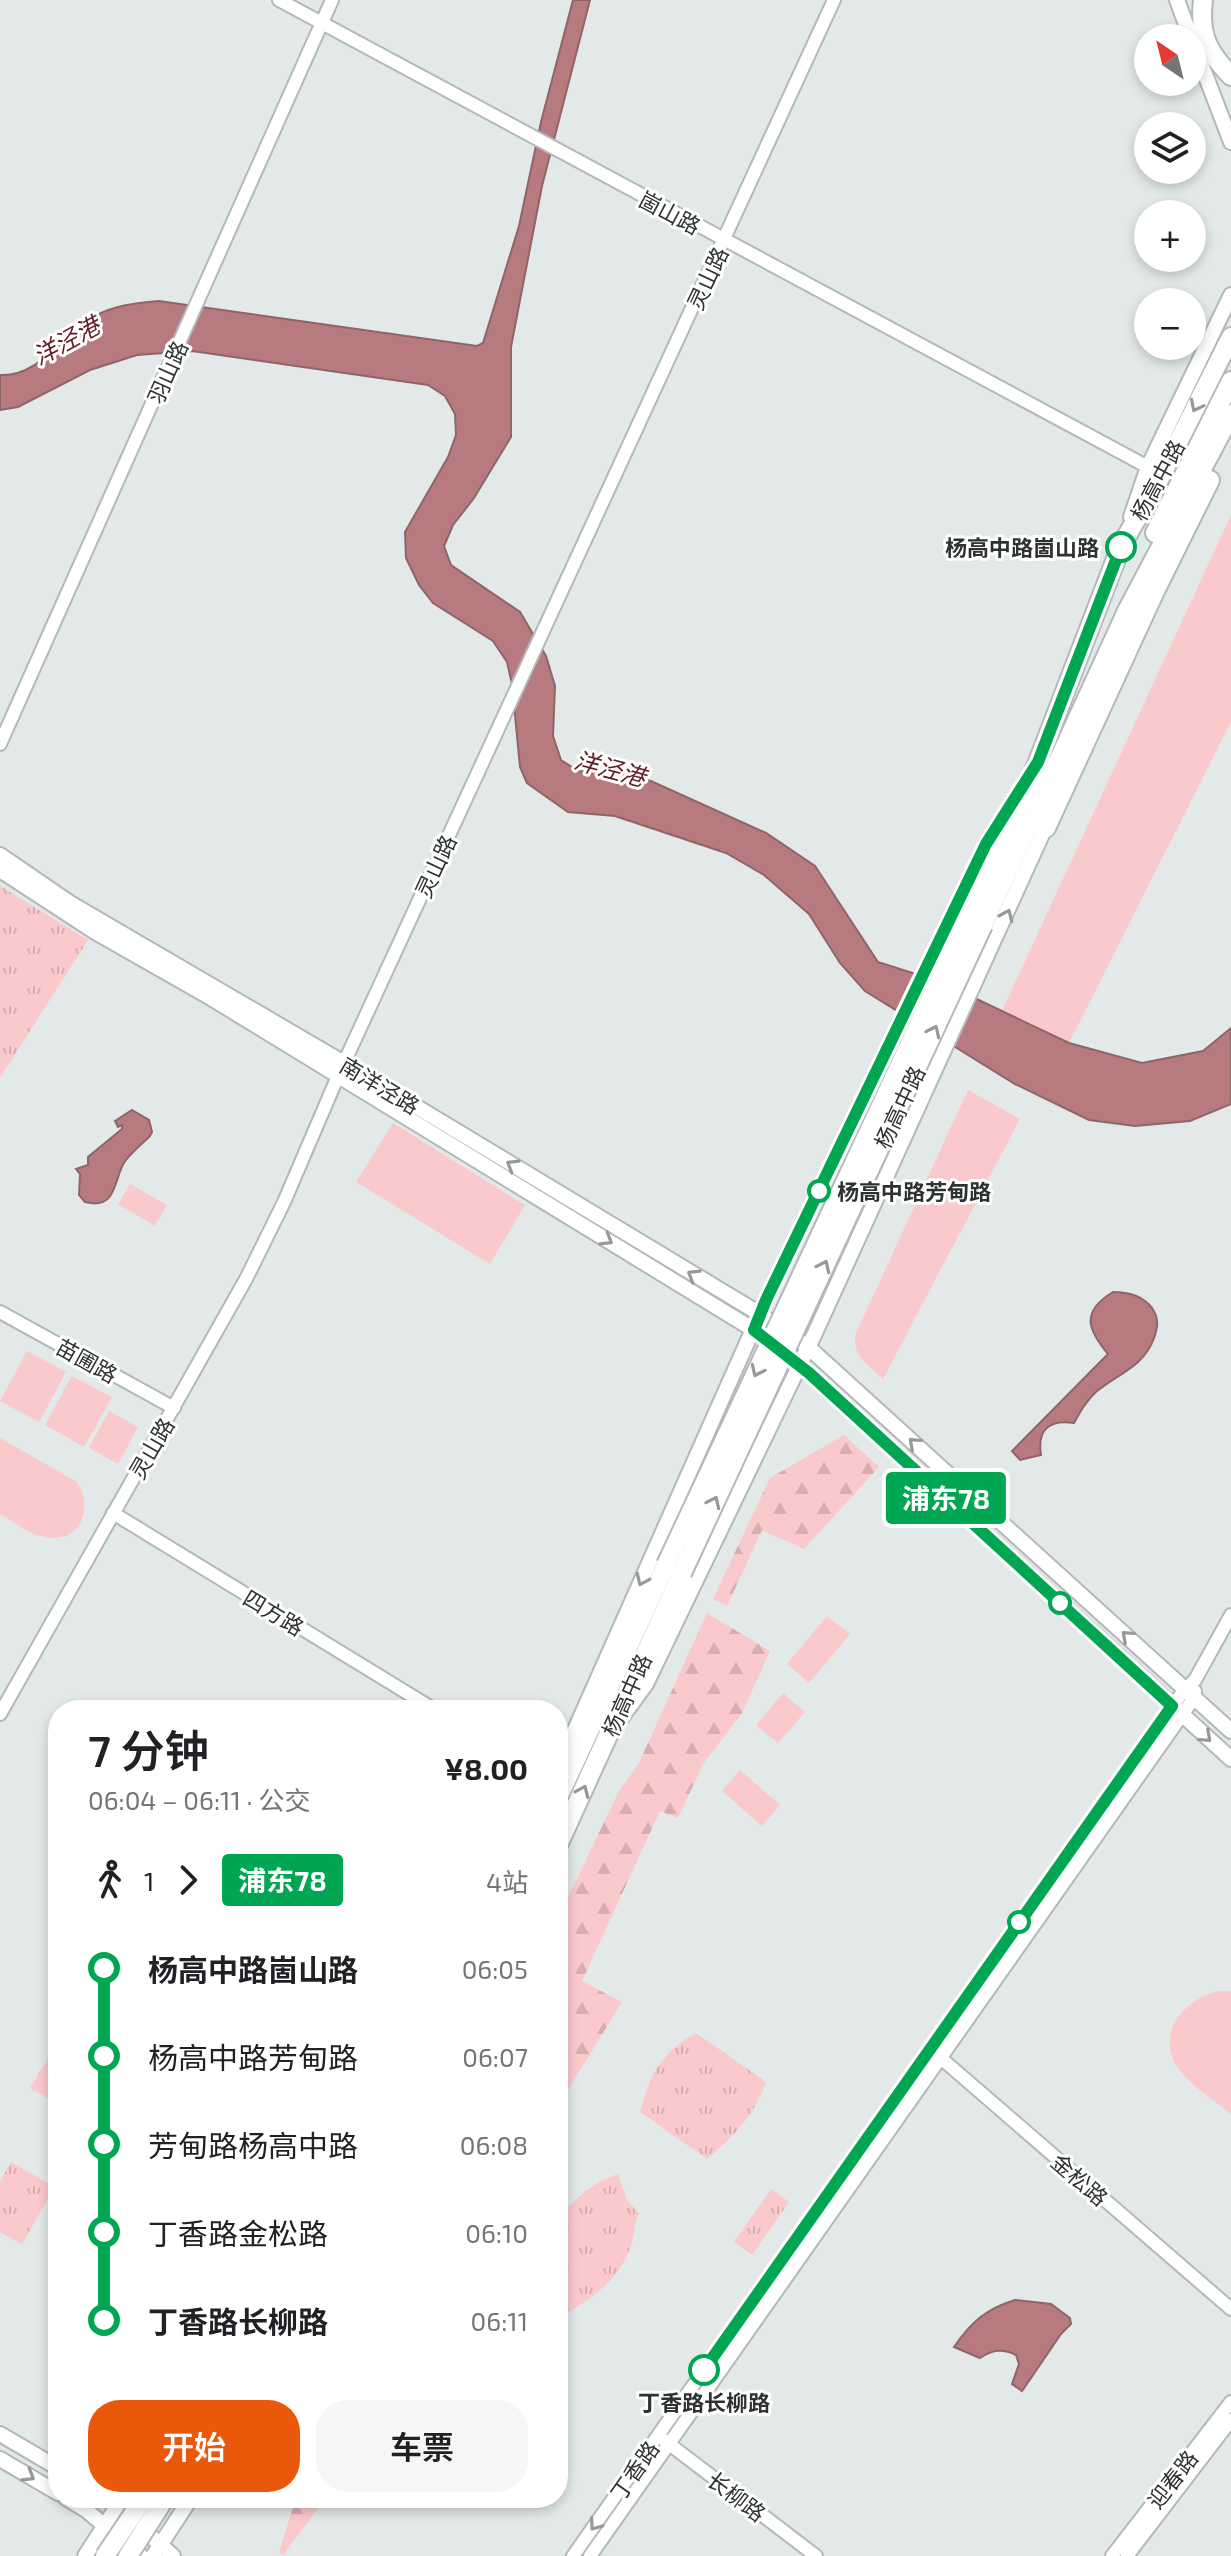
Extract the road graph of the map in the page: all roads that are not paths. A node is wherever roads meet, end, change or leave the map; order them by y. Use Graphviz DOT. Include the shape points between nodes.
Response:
graph roads {
  1 [pos="279,0"];
  2 [pos="332,0"];
  3 [pos="834,0"];
  4 [pos="1177,0"];
  5 [pos="1203,0"];
  6 [pos="1186,24"];
  7 [pos="321,25"];
  8 [pos="1206,76"];
  9 [pos="1231,76"];
  10 [pos="1231,142"];
  11 [pos="725,241"];
  12 [pos="1231,287"];
  13 [pos="1231,295"];
  14 [pos="1224,310"];
  15 [pos="1231,337"];
  16 [pos="1231,381"];
  17 [pos="1231,414"];
  18 [pos="1231,439"];
  19 [pos="1148,467"];
  20 [pos="1162,545"];
  21 [pos="1121,546"];
  22 [pos="1127,611"];
  23 [pos="0,744"];
  24 [pos="1038,762"];
  25 [pos="1046,828"];
  26 [pos="0,855"];
  27 [pos="0,870"];
  28 [pos="975,922"];
  29 [pos="341,1070"];
  30 [pos="0,1312"];
  31 [pos="760,1314"];
  32 [pos="754,1330"];
  33 [pos="808,1347"];
  34 [pos="797,1370"];
  35 [pos="174,1408"];
  36 [pos="113,1513"];
  37 [pos="674,1569"];
  38 [pos="1231,1615"];
  39 [pos="1191,1689"];
  40 [pos="419,1700"];
  41 [pos="1177,1710"];
  42 [pos="0,1714"];
  43 [pos="1231,1731"];
  44 [pos="607,1737"];
  45 [pos="568,1746"];
  46 [pos="1231,1759"];
  47 [pos="568,1778"];
  48 [pos="568,1823"];
  49 [pos="929,2048"];
  50 [pos="941,2057"];
  51 [pos="1231,2309"];
  52 [pos="1231,2402"];
  53 [pos="1231,2420"];
  54 [pos="0,2434"];
  55 [pos="663,2439"];
  56 [pos="0,2459"];
  57 [pos="48,2462"];
  58 [pos="48,2487"];
  59 [pos="83,2508"];
  60 [pos="112,2508"];
  61 [pos="122,2508"];
  62 [pos="137,2508"];
  63 [pos="159,2508"];
  64 [pos="184,2508"];
  65 [pos="104,2527"];
  66 [pos="156,2550"];
  67 [pos="85,2556"];
  68 [pos="105,2556"];
  69 [pos="128,2556"];
  70 [pos="141,2556"];
  71 [pos="173,2556"];
  72 [pos="573,2556"];
  73 [pos="590,2556"];
  74 [pos="816,2556"];
  75 [pos="1112,2556"];
  76 [pos="1127,2556"];
  1 -- 7 [label="street, 崮山路"];
  2 -- 7 [label="street, 羽山路"];
  3 -- 11 [label="street, 灵山路"];
  4 -- 6 [label="main road"];
  5 -- 9 [label="highway" via="1200,24 1211,56"];
  7 -- 11 [label="street, 崮山路"];
  7 -- 23 [label="street, 羽山路"];
  8 -- 10 [label="main road"];
  11 -- 19 [label="street, 崮山路"];
  11 -- 29 [label="street, 灵山路"];
  12 -- 14 [label="main road"];
  13 -- 14 [label="main road"];
  14 -- 19 [label="main road"];
  15 -- 21 [label="highway, 杨高中路, one-way"];
  16 -- 22 [label="highway" via="1164,515"];
  17 -- 20 [label="highway, 杨高中路"];
  18 -- 25 [label="highway"];
  19 -- 21 [label="main road"];
  20 -- 22 [label="highway, 杨高中路"];
  20 -- 25 [label="main road, 杨高中路" via="1076,742"];
  21 -- 24 [label="highway, 杨高中路"];
  22 -- 28 [label="highway, 杨高中路"];
  24 -- 28 [label="highway, 杨高中路"];
  24 -- 31 [label="main road, 杨高中路" via="986,844"];
  33 -- 25 [label="main road, 杨高中路, one-way"];
  26 -- 29 [label="main road, 南洋泾路"];
  27 -- 29 [label="main road, 南洋泾路" via="95,932"];
  28 -- 37 [label="highway, 杨高中路, bridge"];
  31 -- 29 [label="main road, 南洋泾路, one-way"];
  29 -- 32 [label="main road, 南洋泾路, one-way"];
  29 -- 35 [label="street, 灵山路" via="266,1241"];
  30 -- 35 [label="street, 苗圃路"];
  31 -- 32 [label="main road, 杨高中路"];
  31 -- 33 [label="main road, 南洋泾路"];
  32 -- 34 [label="main road, 南洋泾路"];
  32 -- 45 [label="main road, 杨高中路, one-way"];
  33 -- 34 [label="main road, 杨高中路"];
  39 -- 33 [label="main road, 南洋泾路, one-way"];
  34 -- 41 [label="main road, 南洋泾路"];
  34 -- 44 [label="main road, 杨高中路" via="646,1684"];
  35 -- 36 [label="street, 灵山路"];
  36 -- 40 [label="street, 四方路"];
  36 -- 42 [label="street, 灵山路"];
  37 -- 44 [label="highway, 杨高中路"];
  37 -- 47 [label="highway, 杨高中路"];
  38 -- 39 [label="street, 丁香路"];
  39 -- 41 [label="street, 丁香路"];
  39 -- 43 [label="main road, 南洋泾路"];
  41 -- 46 [label="main road, 南洋泾路, one-way"];
  41 -- 49 [label="street, 丁香路"];
  41 -- 50 [label="street, 丁香路"];
  48 -- 44 [label="highway, 杨高中路, one-way"];
  49 -- 50 [label="street, 金松路"];
  49 -- 55 [label="street, 丁香路"];
  50 -- 51 [label="street, 金松路"];
  50 -- 55 [label="street, 丁香路"];
  52 -- 75 [label="street, 迎春路"];
  53 -- 76 [label="street, 迎春路"];
  54 -- 57 [label="main road"];
  55 -- 72 [label="street, 丁香路, one-way"];
  55 -- 73 [label="street, 丁香路"];
  55 -- 74 [label="street, 长柳路"];
  56 -- 58 [label="main road, one-way"];
  59 -- 65 [label="main road"];
  60 -- 65 [label="main road"];
  61 -- 66 [label="main road"];
  62 -- 68 [label="highway, bridge"];
  63 -- 69 [label="highway, bridge"];
  64 -- 66 [label="main road"];
  65 -- 67 [label="main road"];
  65 -- 70 [label="main road"];
  66 -- 71 [label="main road"];
}
